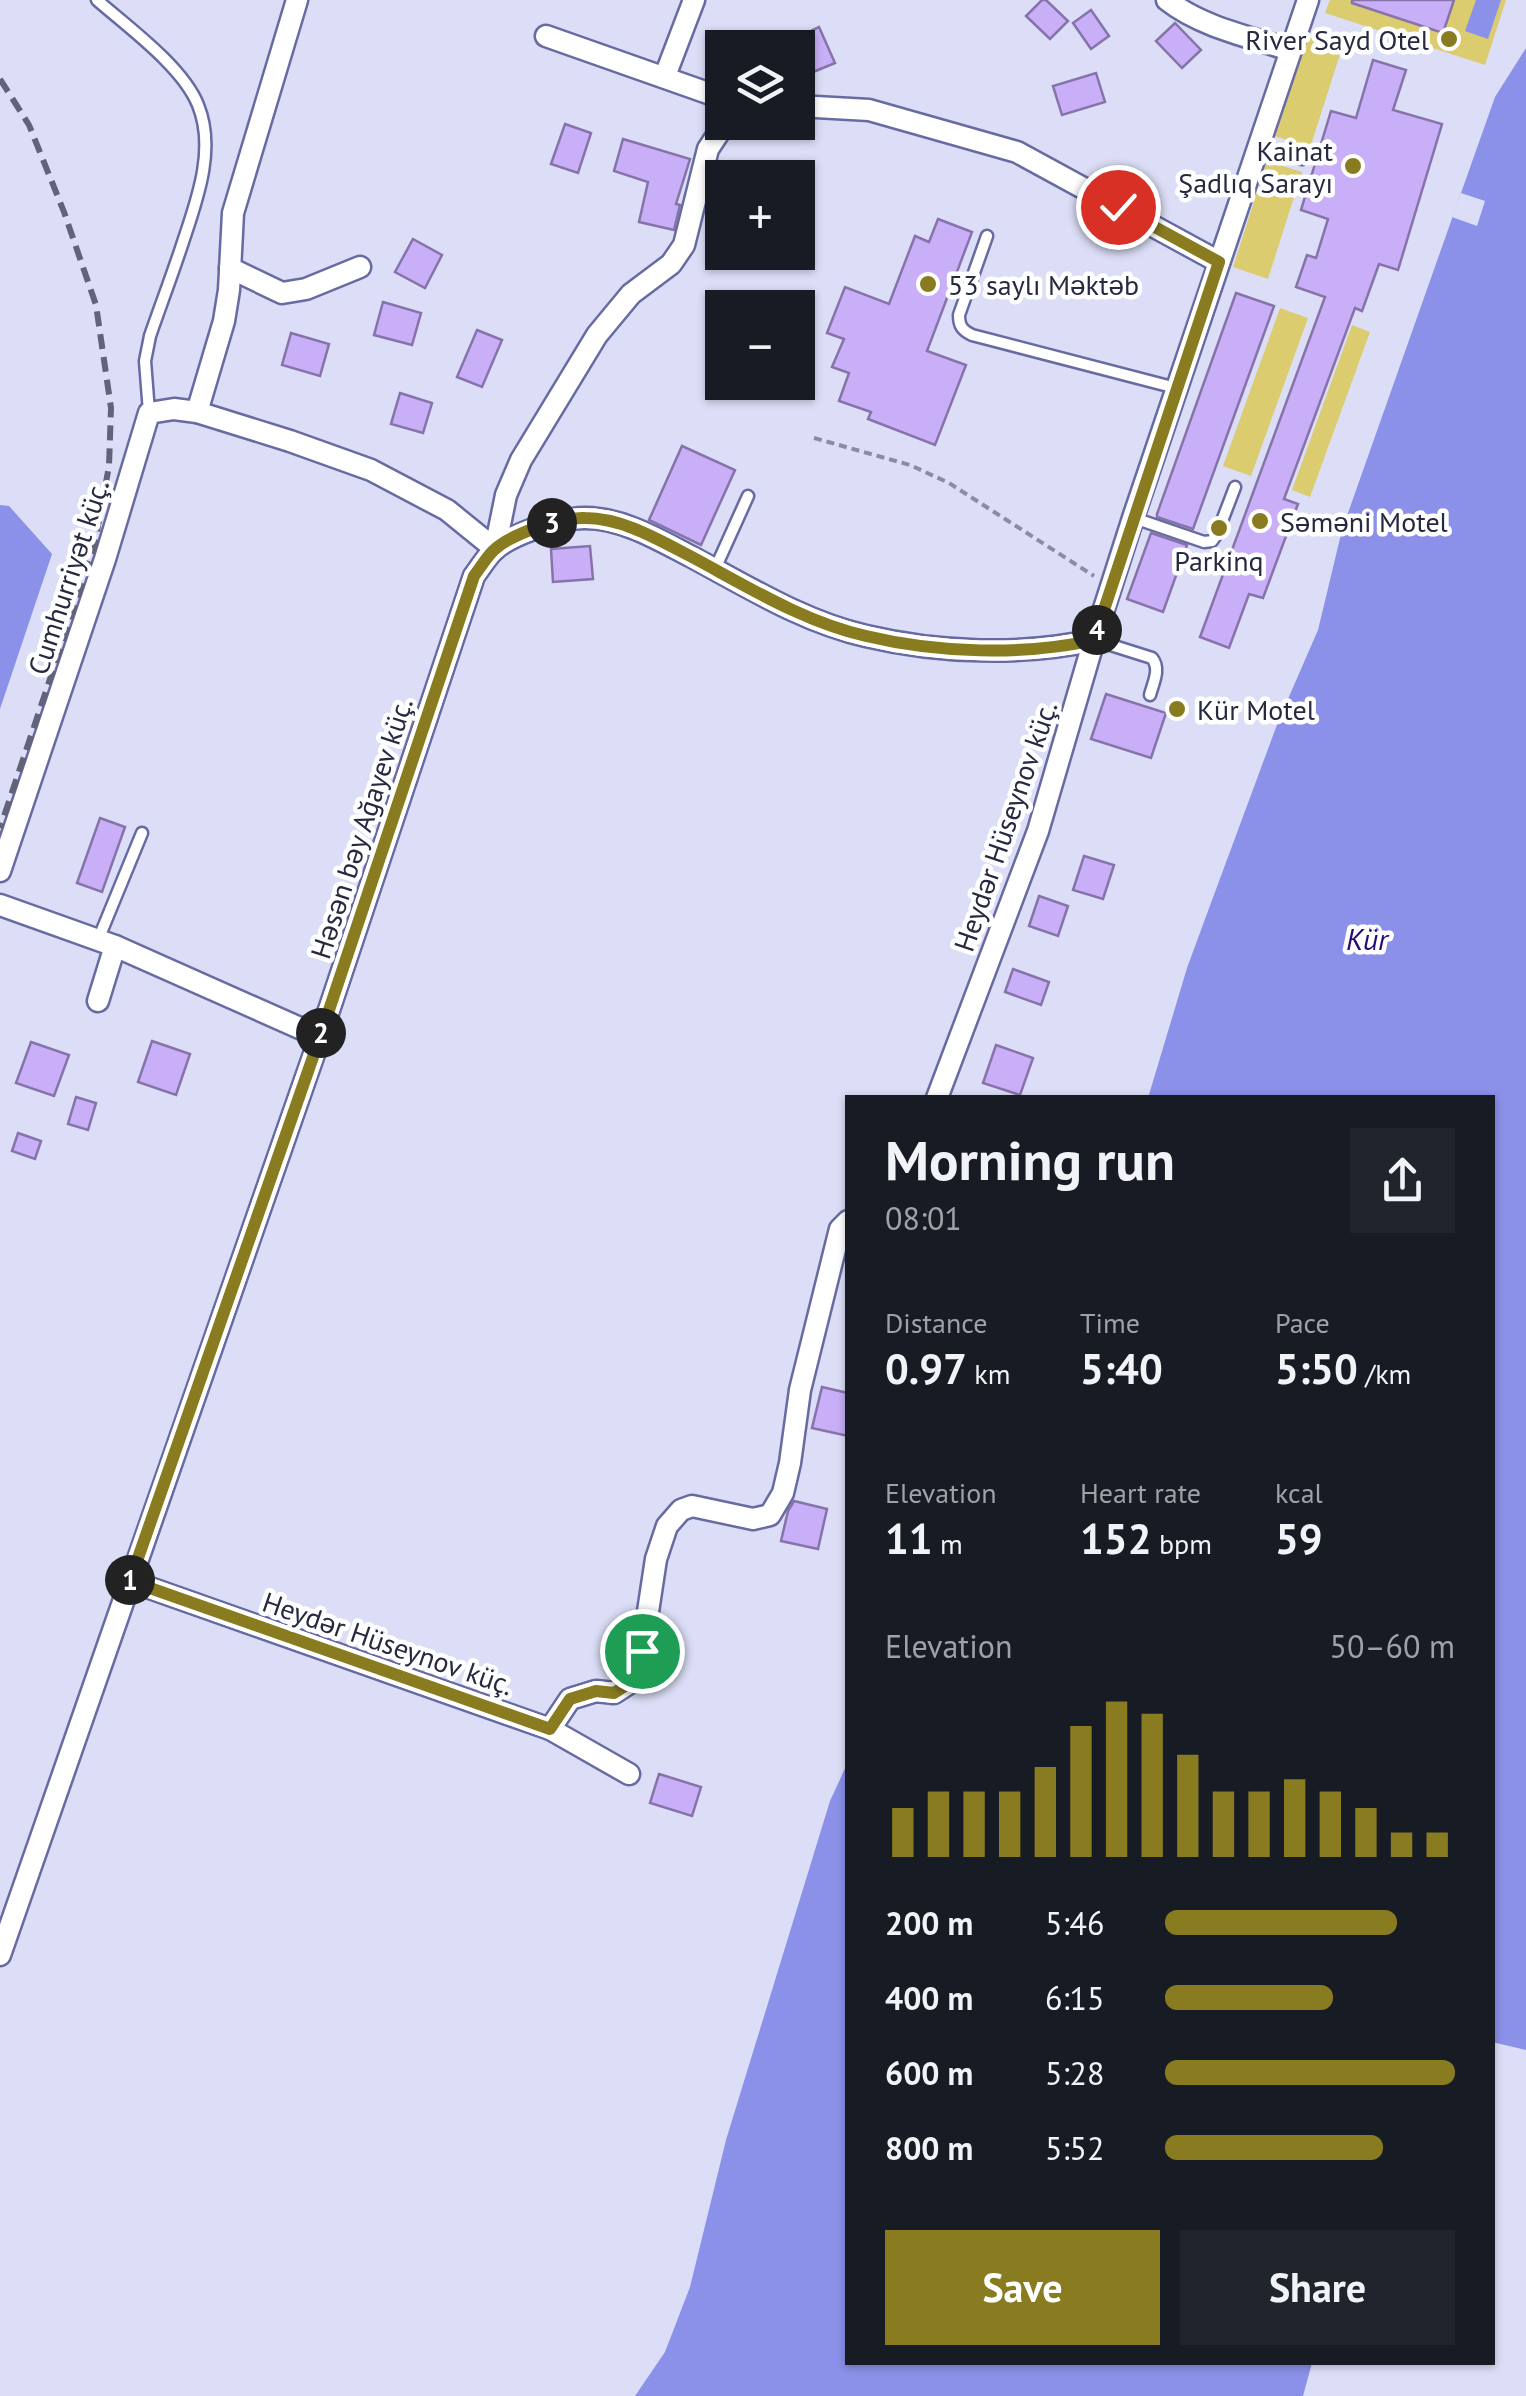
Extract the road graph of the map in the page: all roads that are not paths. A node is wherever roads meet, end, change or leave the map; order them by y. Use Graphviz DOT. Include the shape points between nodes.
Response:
graph roads {
  1 [pos="97,0"];
  2 [pos="297,0"];
  3 [pos="694,0"];
  4 [pos="1167,0"];
  5 [pos="1308,0"];
  6 [pos="546,36"];
  7 [pos="1290,50"];
  8 [pos="665,76"];
  9 [pos="705,91"];
  10 [pos="815,107"];
  11 [pos="714,140"];
  12 [pos="1258,144"];
  13 [pos="1302,159"];
  14 [pos="987,236"];
  15 [pos="1219,262"];
  16 [pos="360,267"];
  17 [pos="230,268"];
  18 [pos="1176,388"];
  19 [pos="197,412"];
  20 [pos="149,413"];
  21 [pos="1234,486"];
  22 [pos="748,496"];
  23 [pos="1133,518"];
  24 [pos="495,549"];
  25 [pos="715,570"];
  26 [pos="1094,640"];
  27 [pos="1150,695"];
  28 [pos="142,832"];
  29 [pos="0,870"];
  30 [pos="0,906"];
  31 [pos="106,943"];
  32 [pos="98,1001"];
  33 [pos="320,1037"];
  34 [pos="938,1095"];
  35 [pos="845,1224"];
  36 [pos="130,1581"];
  37 [pos="550,1729"];
  38 [pos="629,1774"];
  39 [pos="0,1955"];
  1 -- 20 [label="lane" via="182,79 199,106 206,148 200,189 150,336"];
  2 -- 17 [label="street" via="234,212"];
  3 -- 8 [label="street"];
  4 -- 7 [label="street" via="1207,22"];
  5 -- 7 [label="street, Heydər Hüseynov küç."];
  6 -- 8 [label="street"];
  7 -- 12 [label="street, Heydər Hüseynov küç."];
  8 -- 9 [label="street"];
  10 -- 15 [label="street" via="870,110 1017,152"];
  11 -- 24 [label="street" via="684,246 597,334 521,460"];
  12 -- 13 [label="lane"];
  12 -- 15 [label="street, Heydər Hüseynov küç."];
  14 -- 18 [label="lane" via="959,315 964,331"];
  15 -- 18 [label="street, Heydər Hüseynov küç."];
  16 -- 17 [label="street" via="282,292"];
  17 -- 19 [label="street" via="224,322"];
  18 -- 23 [label="street, Heydər Hüseynov küç."];
  19 -- 20 [label="street"];
  19 -- 24 [label="street" via="371,470 447,510"];
  20 -- 29 [label="street, Cumhurriyət küç."];
  21 -- 23 [label="lane" via="1212,540"];
  22 -- 25 [label="lane"];
  23 -- 26 [label="street, Heydər Hüseynov küç."];
  24 -- 25 [label="street" via="540,525 585,518 625,525"];
  24 -- 33 [label="street, Həsən bəy Ağayev küç." via="474,576"];
  25 -- 26 [label="street" via="806,617 865,636 987,651"];
  26 -- 27 [label="lane" via="1152,658 1157,671"];
  26 -- 34 [label="street, Heydər Hüseynov küç." via="1038,831"];
  28 -- 31 [label="lane"];
  30 -- 31 [label="street"];
  31 -- 32 [label="street"];
  31 -- 33 [label="street"];
  33 -- 36 [label="street, Həsən bəy Ağayev küç."];
  35 -- 37 [label="street" via="800,1390 790,1463 770,1515 680,1510 656,1559 631,1682 614,1693 570,1699"];
  36 -- 37 [label="street, Heydər Hüseynov küç."];
  36 -- 39 [label="street, Həsən bəy Ağayev küç."];
  37 -- 38 [label="street, Heydər Hüseynov küç."];
}
